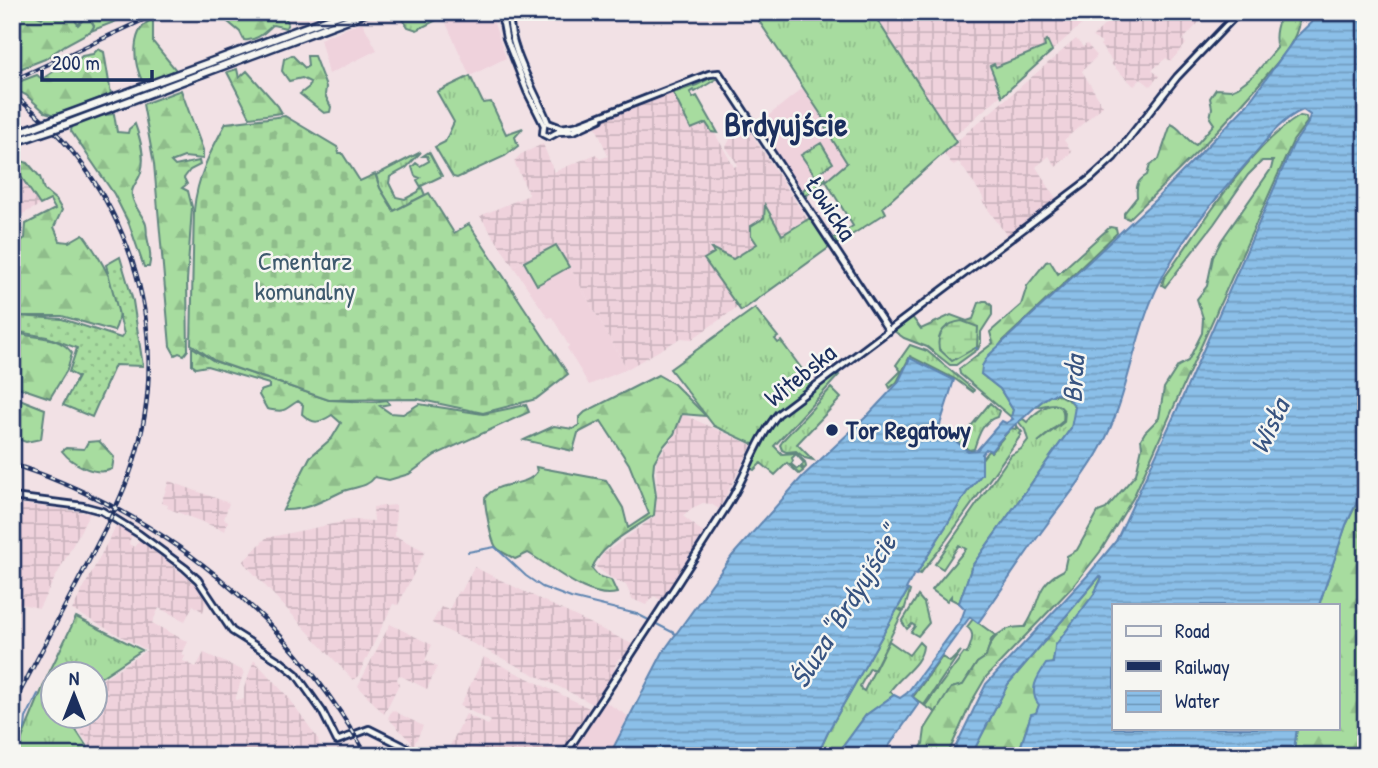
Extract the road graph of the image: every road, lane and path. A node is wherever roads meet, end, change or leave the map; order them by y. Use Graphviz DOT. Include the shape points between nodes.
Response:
graph roads {
  1 [pos="347,12"];
  2 [pos="368,12"];
  3 [pos="505,12"];
  4 [pos="1239,12"];
  5 [pos="503,22"];
  6 [pos="546,124"];
  7 [pos="555,130"];
  8 [pos="12,135"];
  9 [pos="12,144"];
  10 [pos="889,331"];
  11 [pos="12,497"];
  12 [pos="423,756"];
  13 [pos="564,756"];
  1 -- 8 [label="main road, bridge"];
  2 -- 9 [label="main road, bridge"];
  3 -- 5 [label="main road"];
  3 -- 6 [label="street"];
  4 -- 10 [label="street, Witebska" via="1091,178"];
  5 -- 6 [label="street" via="508,43"];
  6 -- 7 [label="street"];
  6 -- 7 [label="street" via="545,135 552,136"];
  7 -- 10 [label="street, Łowicka" via="574,131 647,97 718,72"];
  10 -- 13 [label="street, Witebska" via="773,419 733,496"];
  11 -- 12 [label="street" via="89,507 119,520 185,568 204,587 228,627 296,674 337,741 369,729"];
}
